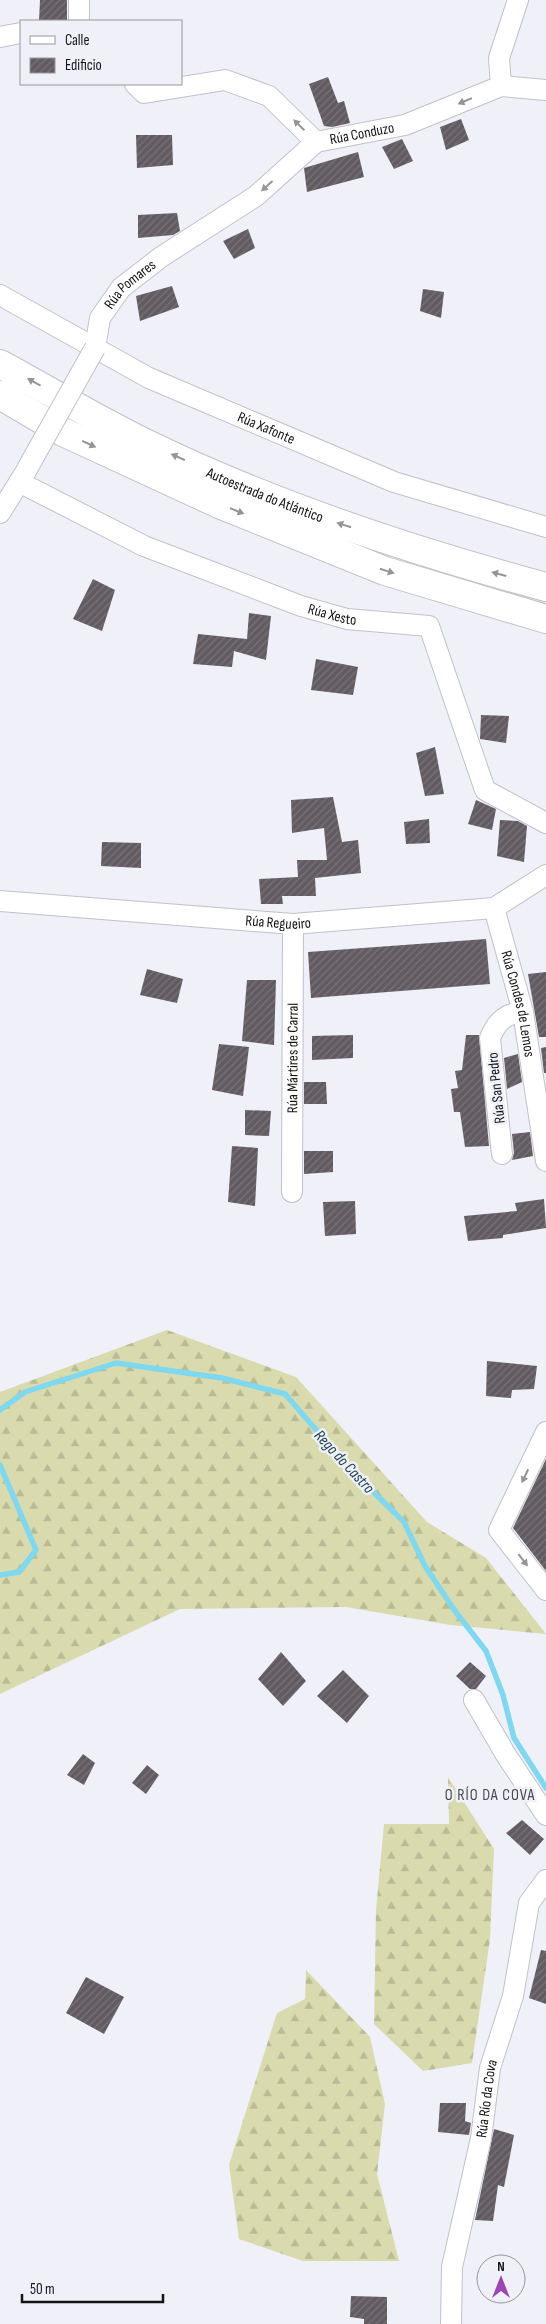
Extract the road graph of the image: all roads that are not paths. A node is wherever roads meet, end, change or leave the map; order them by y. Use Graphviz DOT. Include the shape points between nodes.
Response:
graph roads {
  1 [pos="79,0"];
  2 [pos="518,0"];
  3 [pos="79,20"];
  4 [pos="20,33"];
  5 [pos="0,37"];
  6 [pos="135,85"];
  7 [pos="501,86"];
  8 [pos="546,90"];
  9 [pos="316,142"];
  10 [pos="0,294"];
  11 [pos="95,348"];
  12 [pos="0,364"];
  13 [pos="0,395"];
  14 [pos="23,476"];
  15 [pos="2,505"];
  16 [pos="546,527"];
  17 [pos="546,587"];
  18 [pos="546,619"];
  19 [pos="546,823"];
  20 [pos="546,875"];
  21 [pos="0,901"];
  22 [pos="494,908"];
  23 [pos="293,924"];
  24 [pos="523,1012"];
  25 [pos="502,1154"];
  26 [pos="546,1161"];
  27 [pos="292,1192"];
  28 [pos="546,1432"];
  29 [pos="546,1590"];
  30 [pos="474,1700"];
  31 [pos="546,1815"];
  32 [pos="546,1880"];
  33 [pos="451,2324"];
  1 -- 3 [label="street"];
  2 -- 7 [label="street" via="499,58"];
  4 -- 5 [label="street"];
  9 -- 6 [label="street, Rúa Conduzo, one-way" via="269,96 225,80 144,93"];
  7 -- 8 [label="street, Rúa Conduzo"];
  7 -- 9 [label="street, Rúa Conduzo, one-way" via="405,126"];
  9 -- 11 [label="street, Rúa Pomares, one-way" via="256,196 161,257 121,288 100,318"];
  10 -- 11 [label="street, Rúa Xafonte"];
  11 -- 14 [label="street, Rúa Pomares, bridge"];
  11 -- 16 [label="street, Rúa Xafonte" via="149,378 394,482"];
  17 -- 12 [label="highway, Autoestrada do Atlántico, one-way" via="463,565 302,512 143,442"];
  13 -- 18 [label="highway, Autoestrada do Atlántico, one-way" via="63,432 219,504 385,571"];
  14 -- 15 [label="street, Rúa Pomares"];
  14 -- 19 [label="street, Rúa Xesto" via="144,546 301,606 347,619 429,626 485,790"];
  20 -- 22 [label="street, Rúa Regueiro"];
  21 -- 23 [label="street, Rúa Regueiro"];
  22 -- 23 [label="street, Rúa Regueiro"];
  22 -- 24 [label="street, Rúa Condes de Lemos"];
  23 -- 27 [label="street, Rúa Mártires de Carral"];
  24 -- 25 [label="street, Rúa San Pedro" via="510,1013 494,1028 490,1038"];
  24 -- 26 [label="street, Rúa Condes de Lemos"];
  28 -- 29 [label="street, one-way" via="499,1530"];
  30 -- 31 [label="street"];
  32 -- 33 [label="street, Rúa Río da Cova" via="529,1903 513,1996 490,2068 481,2138 452,2267"];
}
